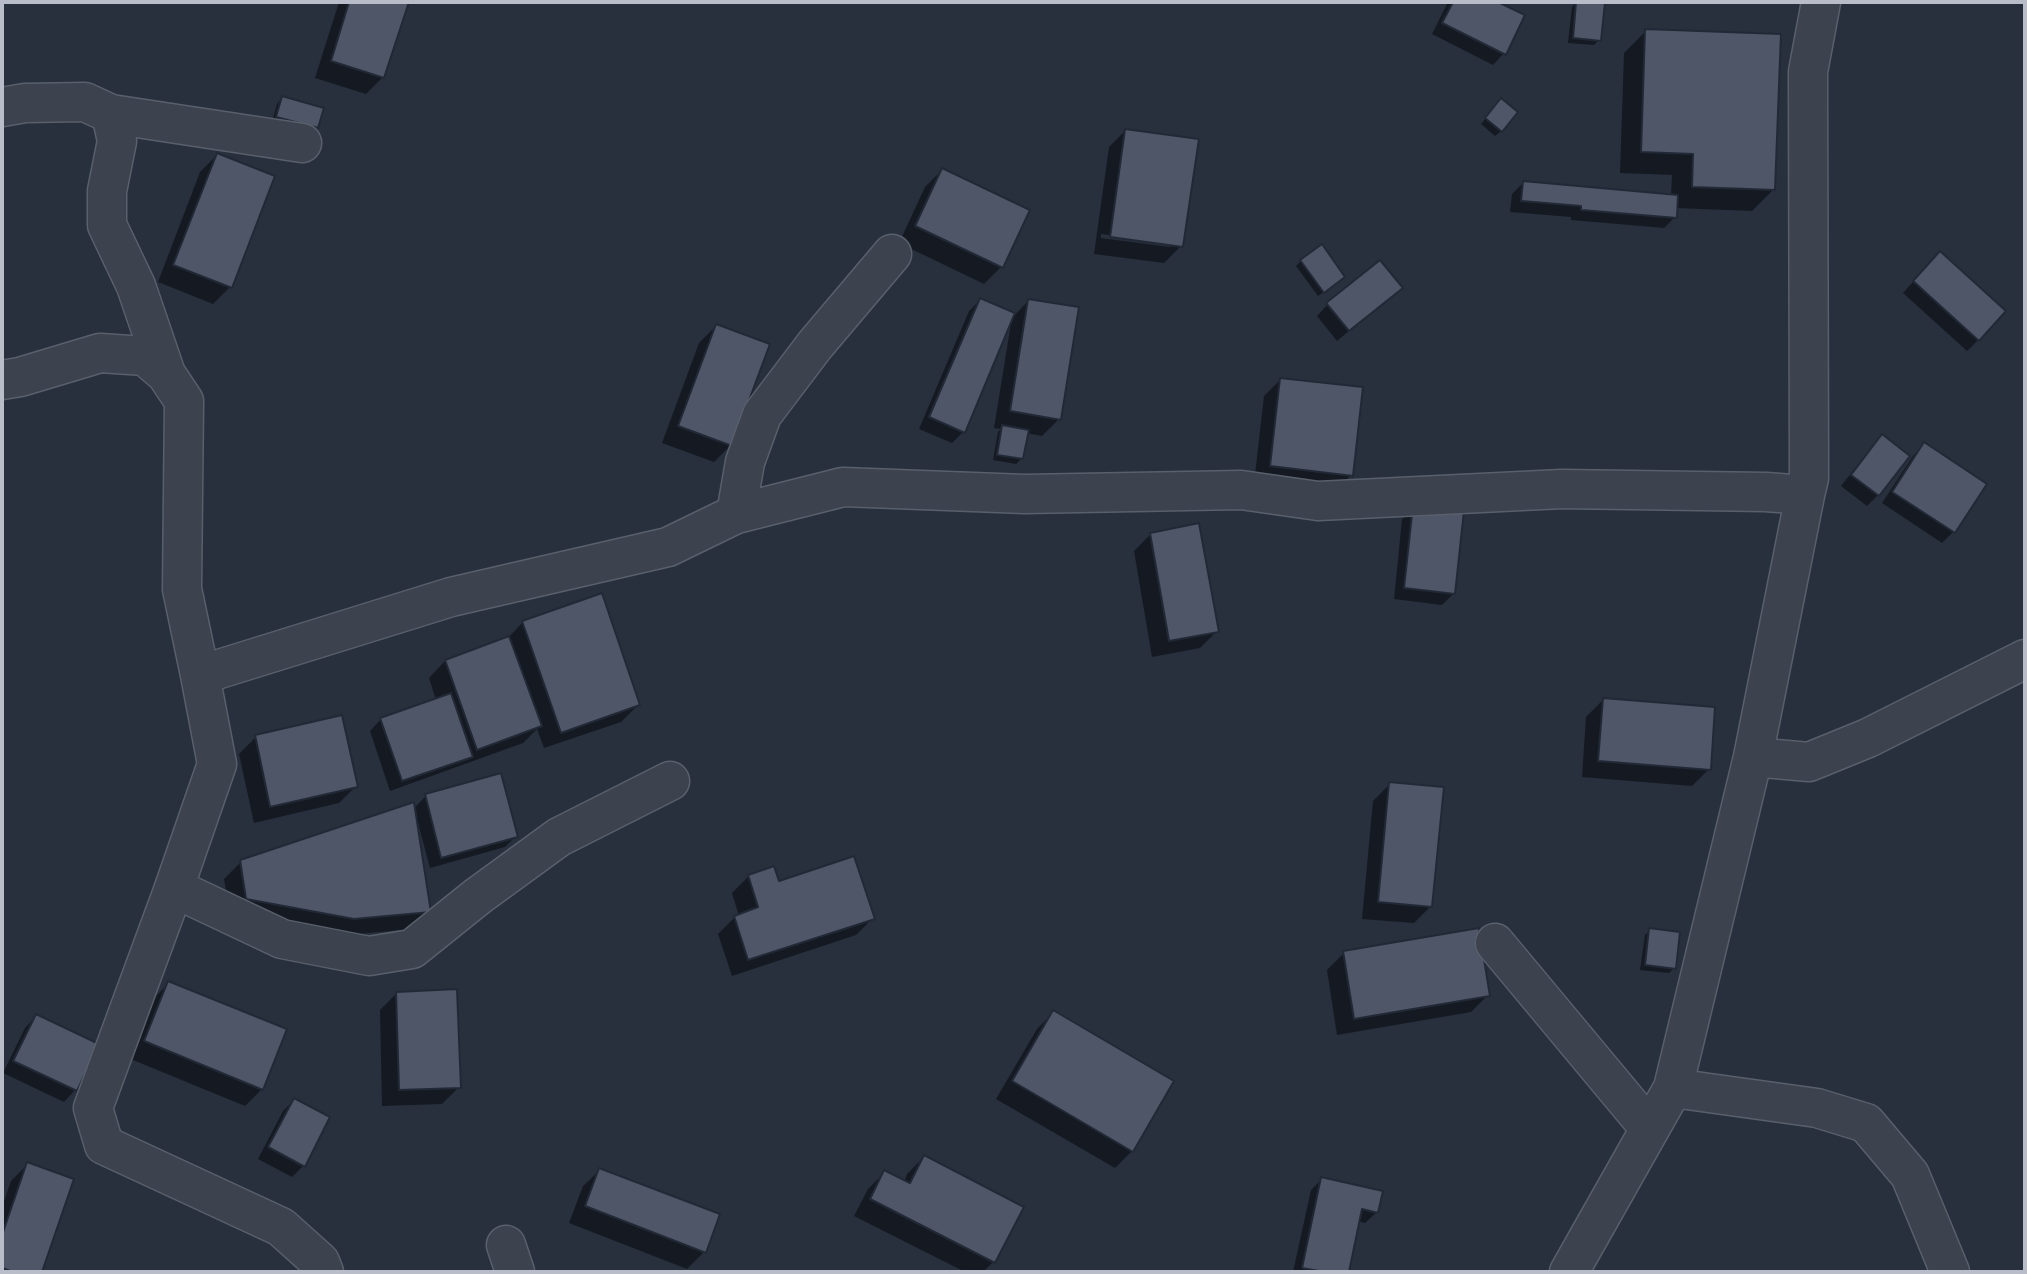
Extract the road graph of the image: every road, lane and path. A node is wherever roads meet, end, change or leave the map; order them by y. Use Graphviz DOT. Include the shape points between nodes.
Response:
graph roads {
  1 [pos="1821,2"];
  2 [pos="2,107"];
  3 [pos="111,114"];
  4 [pos="302,143"];
  5 [pos="892,254"];
  6 [pos="166,374"];
  7 [pos="2,380"];
  8 [pos="1805,495"];
  9 [pos="736,514"];
  10 [pos="2025,659"];
  11 [pos="200,675"];
  12 [pos="1753,757"];
  13 [pos="670,781"];
  14 [pos="174,888"];
  15 [pos="1495,943"];
  16 [pos="1673,1088"];
  17 [pos="1650,1129"];
  18 [pos="324,1272"];
  19 [pos="1569,1272"];
  20 [pos="1950,1272"];
  1 -- 8 [label="street" via="1808,72 1809,478"];
  2 -- 3 [label="street" via="85,102"];
  3 -- 4 [label="street"];
  3 -- 6 [label="street" via="117,141 107,191 107,225 136,286"];
  5 -- 9 [label="street" via="762,415 745,462"];
  6 -- 7 [label="street" via="145,356 100,353"];
  6 -- 11 [label="street" via="184,401 182,589"];
  8 -- 9 [label="street" via="1562,489 1318,501 1241,490 1025,494 843,487"];
  8 -- 12 [label="street"];
  9 -- 11 [label="street" via="668,547 451,597"];
  10 -- 12 [label="street" via="1868,738 1809,762"];
  11 -- 14 [label="street" via="217,764"];
  12 -- 16 [label="street"];
  13 -- 14 [label="street" via="559,837 412,949 369,956 282,939"];
  14 -- 18 [label="street" via="93,1108 104,1144 281,1227 320,1262"];
  15 -- 17 [label="street"];
  16 -- 17 [label="street"];
  16 -- 20 [label="street" via="1817,1108 1866,1123 1910,1175"];
  17 -- 19 [label="street"];
}
